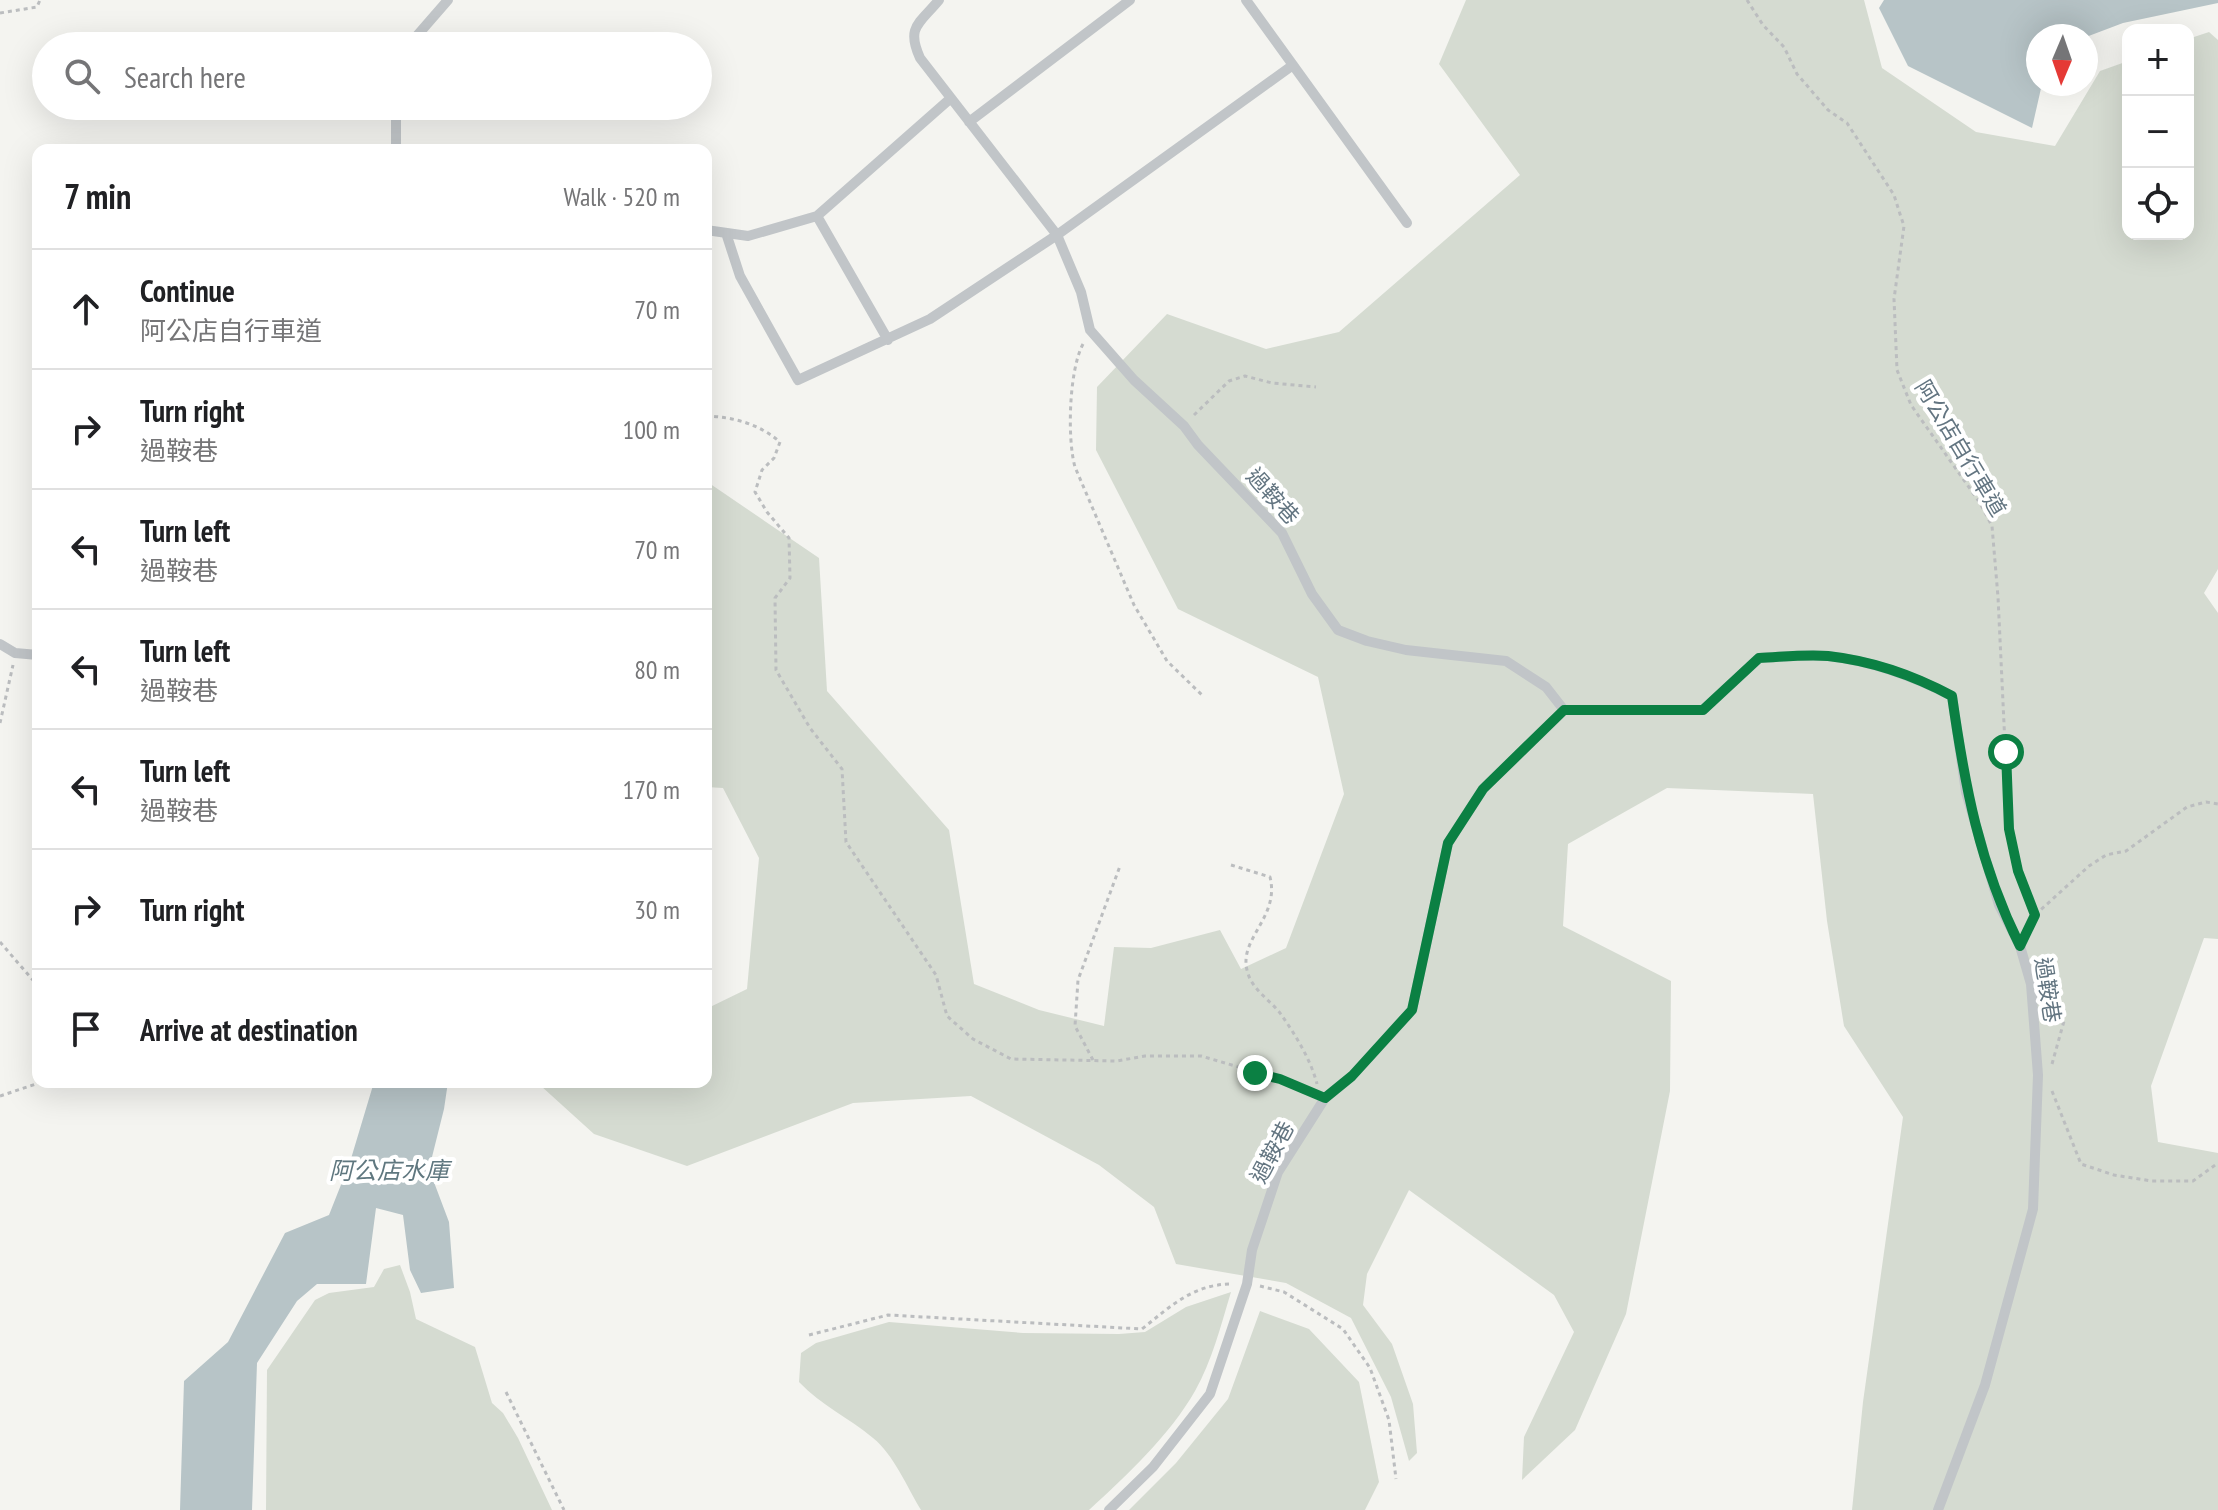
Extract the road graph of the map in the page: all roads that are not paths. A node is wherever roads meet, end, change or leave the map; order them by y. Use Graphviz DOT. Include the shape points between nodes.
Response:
graph roads {
  1 [pos="448,0"];
  2 [pos="939,0"];
  3 [pos="1130,0"];
  4 [pos="1246,0"];
  5 [pos="420,32"];
  6 [pos="1293,65"];
  7 [pos="951,98"];
  8 [pos="396,120"];
  9 [pos="969,122"];
  10 [pos="396,144"];
  11 [pos="817,216"];
  12 [pos="1407,223"];
  13 [pos="712,231"];
  14 [pos="726,233"];
  15 [pos="1057,235"];
  16 [pos="888,340"];
  17 [pos="0,644"];
  18 [pos="32,654"];
  19 [pos="1564,710"];
  20 [pos="1109,1510"];
  21 [pos="1938,1510"];
  1 -- 5 [label="lane"];
  2 -- 7 [label="lane, 過鞍巷" via="912,37 920,58"];
  3 -- 9 [label="lane"];
  4 -- 6 [label="lane"];
  6 -- 12 [label="lane"];
  6 -- 15 [label="lane"];
  7 -- 9 [label="lane, 過鞍巷"];
  7 -- 11 [label="lane"];
  8 -- 10 [label="lane"];
  9 -- 15 [label="lane, 過鞍巷"];
  11 -- 14 [label="lane" via="748,236"];
  11 -- 16 [label="lane"];
  13 -- 14 [label="lane"];
  14 -- 16 [label="lane" via="740,276 798,380"];
  15 -- 16 [label="lane" via="930,319"];
  15 -- 19 [label="lane, 過鞍巷" via="1090,330 1282,533 1312,594 1338,630 1406,650 1506,661 1546,687"];
  17 -- 18 [label="lane"];
  19 -- 20 [label="lane, 過鞍巷" via="1483,789 1448,843 1412,1010 1325,1098 1278,1172 1210,1394 1153,1467"];
  19 -- 21 [label="lane, 過鞍巷" via="1703,710 1759,658 1825,656 1880,665 1952,696 1966,792 1999,905 2020,946 2031,984 2038,1075 2033,1209 1985,1385"];
}
